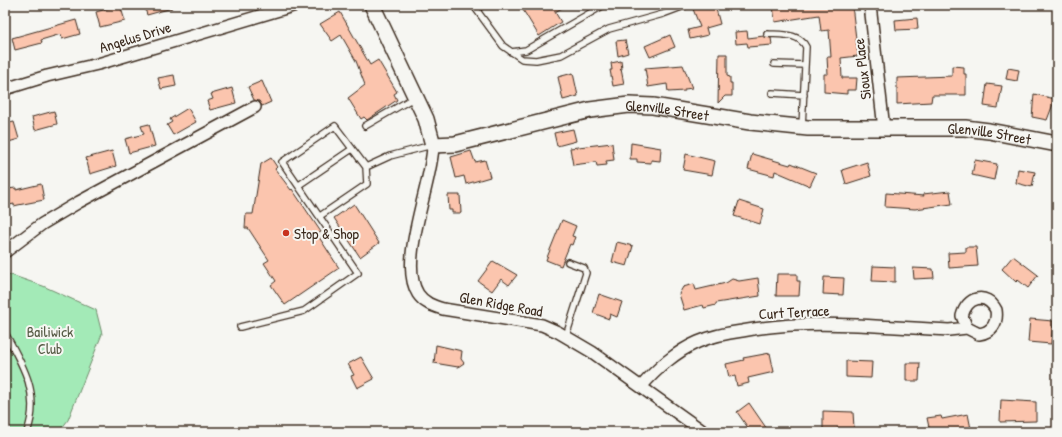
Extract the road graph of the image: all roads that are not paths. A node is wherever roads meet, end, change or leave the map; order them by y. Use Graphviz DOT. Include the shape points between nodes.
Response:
graph roads {
  1 [pos="296,5"];
  2 [pos="372,5"];
  3 [pos="482,5"];
  4 [pos="604,5"];
  5 [pos="687,5"];
  6 [pos="870,5"];
  7 [pos="475,8"];
  8 [pos="767,34"];
  9 [pos="511,52"];
  10 [pos="774,64"];
  11 [pos="805,65"];
  12 [pos="5,89"];
  13 [pos="772,93"];
  14 [pos="804,95"];
  15 [pos="416,97"];
  16 [pos="255,106"];
  17 [pos="365,126"];
  18 [pos="802,127"];
  19 [pos="884,129"];
  20 [pos="433,144"];
  21 [pos="1057,144"];
  22 [pos="352,149"];
  23 [pos="366,167"];
  24 [pos="299,185"];
  25 [pos="320,216"];
  26 [pos="5,252"];
  27 [pos="568,262"];
  28 [pos="240,327"];
  29 [pos="967,328"];
  30 [pos="5,333"];
  31 [pos="566,336"];
  32 [pos="641,387"];
  33 [pos="27,432"];
  34 [pos="704,432"];
  1 -- 12 [label="street, Angelus Drive"];
  2 -- 15 [label="main road"];
  3 -- 7 [label="lane"];
  4 -- 9 [label="lane" via="526,50"];
  5 -- 9 [label="lane" via="609,28 561,55 536,60 522,59"];
  6 -- 19 [label="street, Sioux Place"];
  7 -- 9 [label="lane" via="503,46"];
  8 -- 11 [label="lane" via="794,36 802,40 806,47"];
  10 -- 11 [label="lane"];
  11 -- 14 [label="lane"];
  13 -- 14 [label="lane"];
  14 -- 18 [label="lane"];
  15 -- 17 [label="lane"];
  15 -- 20 [label="main road"];
  16 -- 26 [label="street" via="79,202 42,224"];
  18 -- 19 [label="main road, Glenville Street"];
  18 -- 20 [label="main road, Glenville Street" via="729,119 653,106 629,105 584,111 455,144"];
  19 -- 21 [label="main road, Glenville Street" via="965,128"];
  20 -- 23 [label="lane" via="390,156"];
  20 -- 31 [label="street, Glen Ridge Road" via="411,267 413,284 418,294 430,305 542,326"];
  22 -- 23 [label="lane"];
  22 -- 24 [label="lane"];
  22 -- 24 [label="lane" via="335,126 282,162"];
  23 -- 25 [label="lane" via="367,184"];
  24 -- 25 [label="lane"];
  25 -- 28 [label="lane" via="358,273 304,311"];
  27 -- 31 [label="lane" via="584,268 586,273"];
  29 -- 32 [label="street, Curt Terrace" via="949,330 820,324 756,328 716,336 684,349 648,378"];
  30 -- 33 [label="lane" via="29,380 32,418"];
  31 -- 32 [label="street, Glen Ridge Road"];
  32 -- 34 [label="street, Glen Ridge Road"];
}
